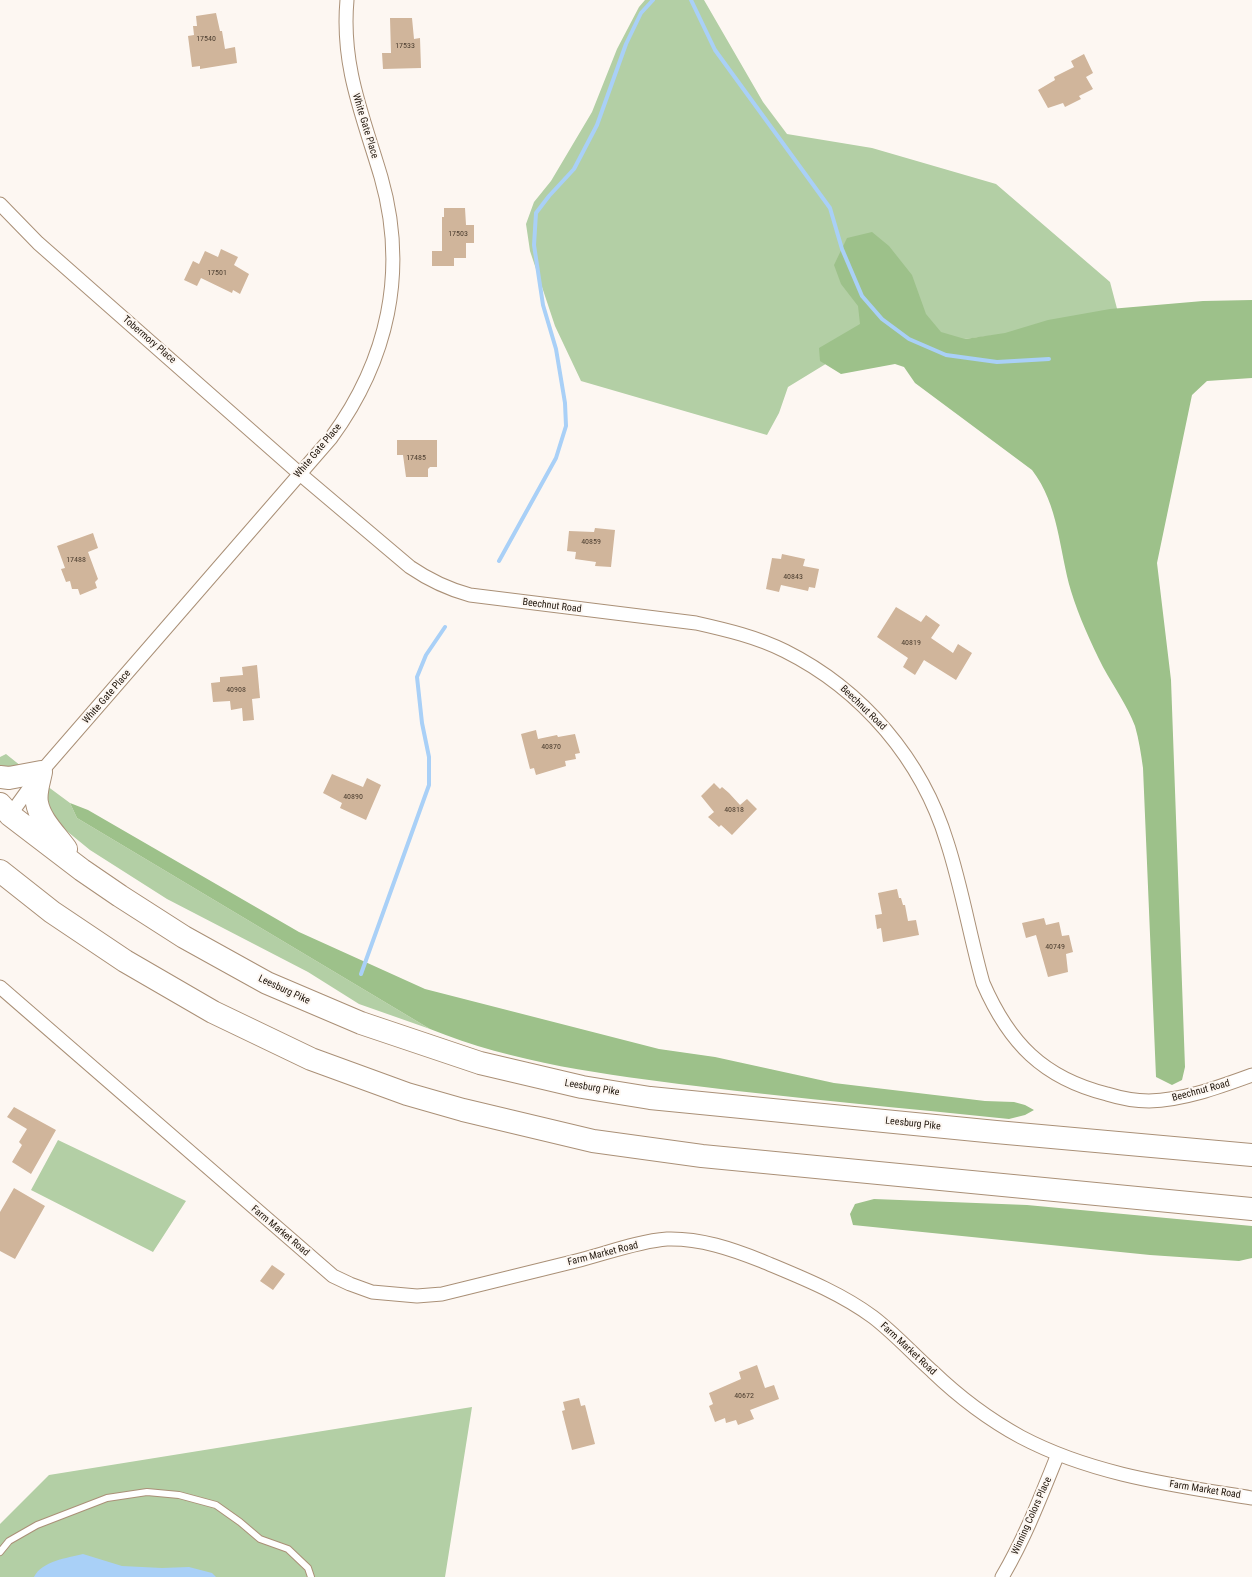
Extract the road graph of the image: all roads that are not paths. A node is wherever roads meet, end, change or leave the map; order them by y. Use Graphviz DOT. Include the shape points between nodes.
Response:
graph roads {
  1 [pos="347,0"];
  2 [pos="0,204"];
  3 [pos="300,474"];
  4 [pos="41,772"];
  5 [pos="0,777"];
  6 [pos="3,814"];
  7 [pos="82,870"];
  8 [pos="0,871"];
  9 [pos="0,885"];
  10 [pos="52,912"];
  11 [pos="0,987"];
  12 [pos="1252,1075"];
  13 [pos="1252,1155"];
  14 [pos="1252,1208"];
  15 [pos="1058,1454"];
  16 [pos="1252,1498"];
  17 [pos="0,1552"];
  18 [pos="311,1577"];
  19 [pos="1002,1577"];
  1 -- 3 [label="street, White Gate Place" via="347,43 355,95 387,200 392,228 392,285 382,341 360,394 331,438"];
  2 -- 3 [label="street, Tobermory Place" via="38,242"];
  3 -- 4 [label="street, White Gate Place"];
  3 -- 12 [label="street, Beechnut Road" via="410,567 448,588 478,596 696,623 754,638 814,667 841,686 884,728 905,754 922,782 948,842 983,983 992,1005 1005,1026 1027,1052 1060,1077 1081,1088 1121,1098 1148,1101 1174,1099"];
  4 -- 5 [label="highway" via="9,778"];
  4 -- 6 [label="street, White Gate Place"];
  4 -- 7 [label="highway" via="37,804 41,815"];
  6 -- 7 [label="highway, Leesburg Pike"];
  7 -- 13 [label="highway, Leesburg Pike" via="184,937 267,983 360,1023 495,1067 582,1087 650,1098"];
  8 -- 10 [label="highway"];
  9 -- 10 [label="highway"];
  10 -- 14 [label="highway" via="125,961 213,1012 311,1059 407,1094 507,1121 593,1141 702,1156"];
  11 -- 15 [label="street, Farm Market Road" via="279,1231 333,1276 350,1284 372,1292 394,1295 442,1294 667,1239 712,1244 808,1280 837,1294 902,1341 956,1393 987,1416 1021,1437"];
  15 -- 16 [label="street, Farm Market Road" via="1115,1473 1163,1484"];
  15 -- 19 [label="street, Winning Colors Place" via="1017,1552"];
  17 -- 18 [label="lane" via="9,1541 37,1525 107,1498 147,1492 179,1495 216,1505 260,1539 288,1549 308,1568"];
}
